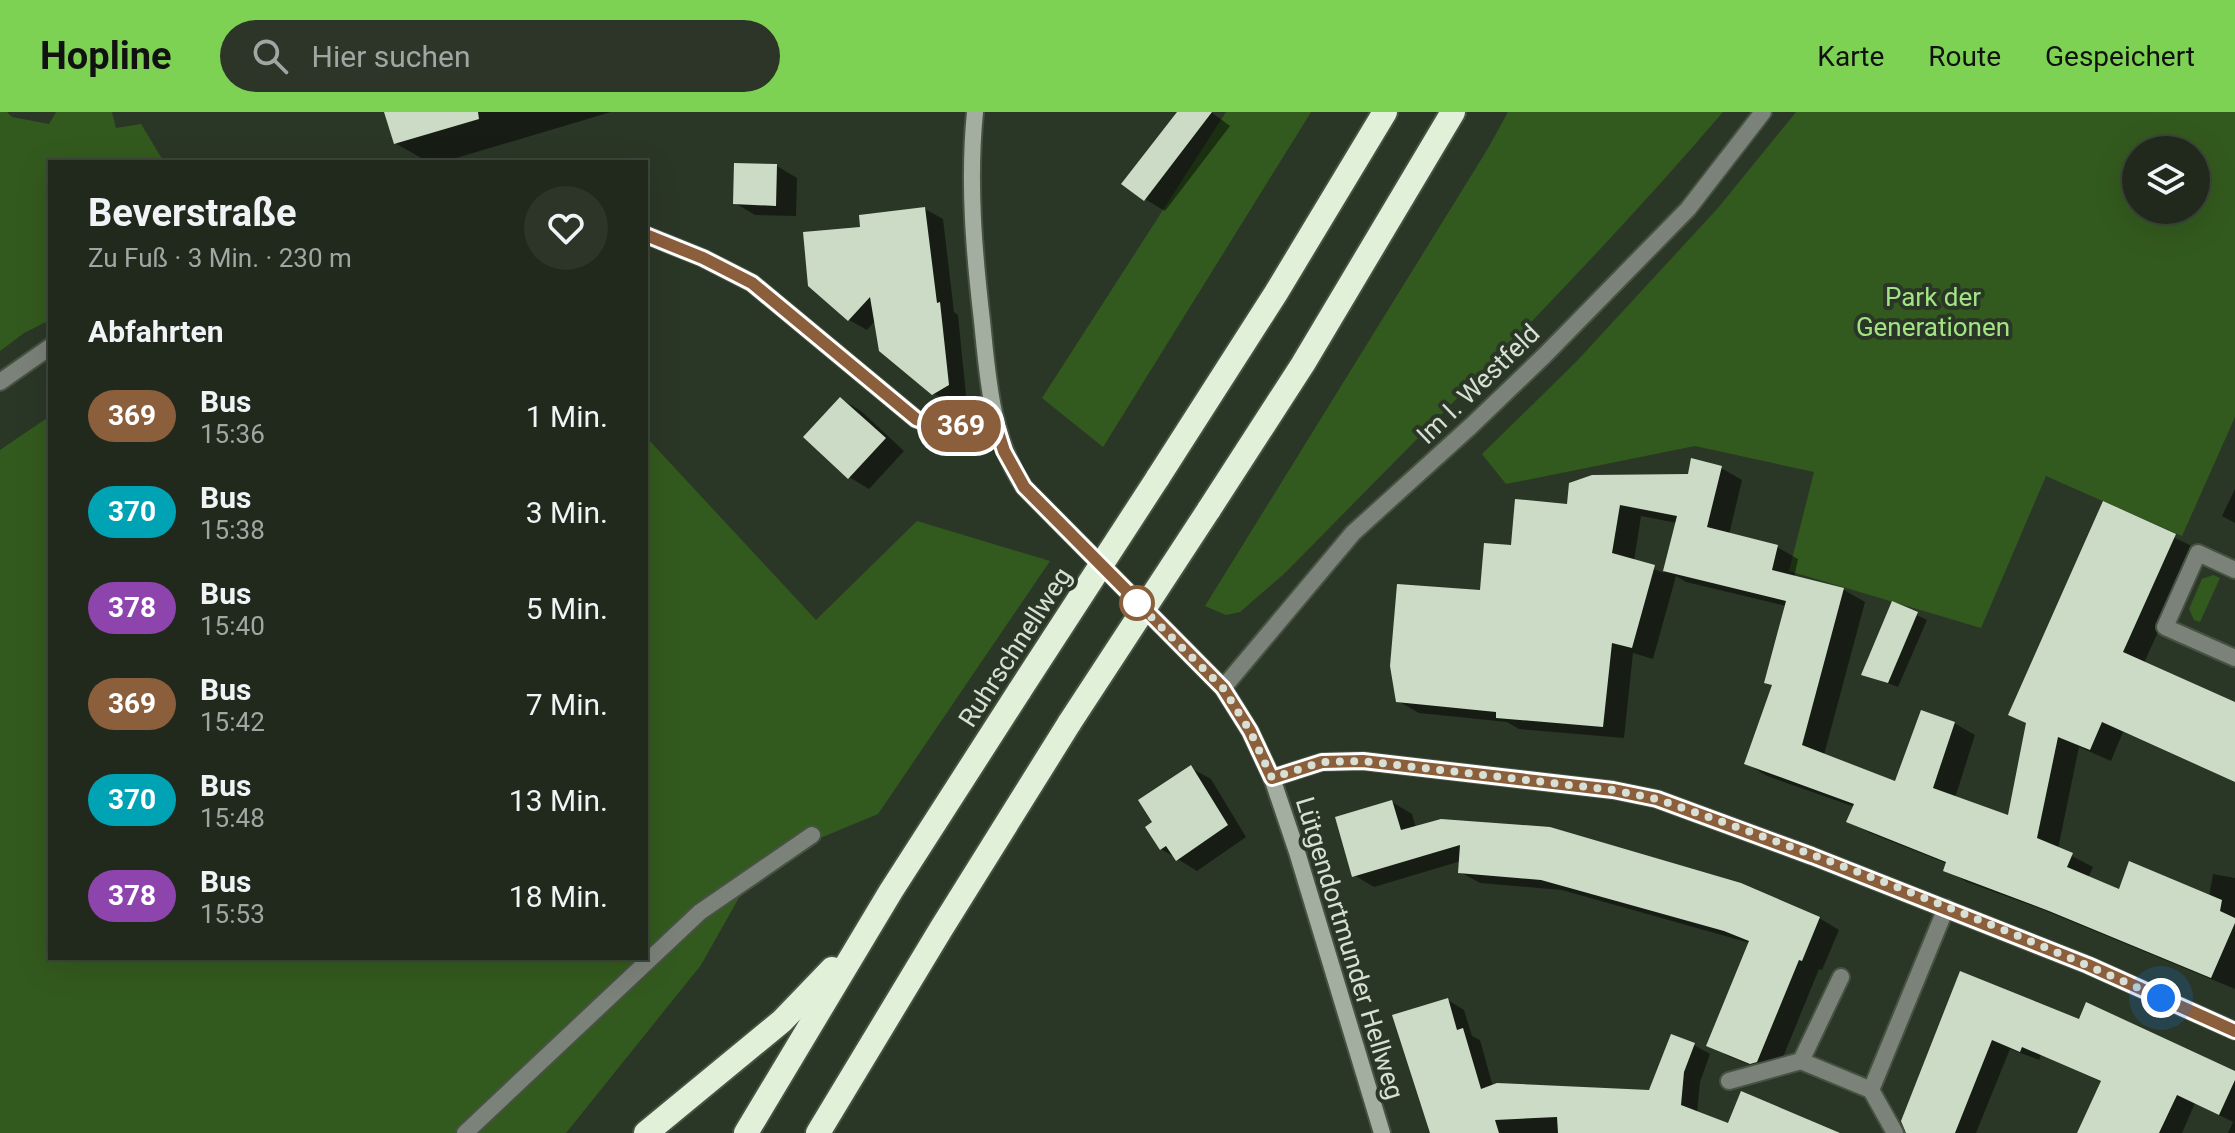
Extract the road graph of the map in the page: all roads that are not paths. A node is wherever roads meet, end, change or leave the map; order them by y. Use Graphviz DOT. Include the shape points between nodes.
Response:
graph roads {
  1 [pos="975,112"];
  2 [pos="1385,112"];
  3 [pos="1453,112"];
  4 [pos="1763,112"];
  5 [pos="648,236"];
  6 [pos="48,348"];
  7 [pos="0,382"];
  8 [pos="994,419"];
  9 [pos="2235,570"];
  10 [pos="2235,658"];
  11 [pos="1223,688"];
  12 [pos="1272,778"];
  13 [pos="812,835"];
  14 [pos="891,891"];
  15 [pos="1946,908"];
  16 [pos="1841,977"];
  17 [pos="2235,1031"];
  18 [pos="1801,1061"];
  19 [pos="1729,1081"];
  20 [pos="1871,1090"];
  21 [pos="465,1133"];
  22 [pos="646,1133"];
  23 [pos="746,1133"];
  24 [pos="818,1133"];
  25 [pos="1382,1133"];
  26 [pos="1895,1133"];
  1 -- 8 [label="main road, Lütgendortmunder Hellweg" via="973,245"];
  2 -- 14 [label="highway, Ruhrschnellweg, bridge" via="1276,293"];
  3 -- 24 [label="highway, bridge" via="1311,351 1070,722"];
  4 -- 11 [label="street, Im I. Westfeld" via="1688,209 1523,376 1353,533"];
  5 -- 8 [label="street" via="752,283 916,419 949,428"];
  6 -- 7 [label="street"];
  8 -- 11 [label="main road, Lütgendortmunder Hellweg" via="1024,487"];
  9 -- 10 [label="street" via="2198,553 2165,627"];
  11 -- 12 [label="main road, Lütgendortmunder Hellweg"];
  12 -- 15 [label="street" via="1322,762 1363,761 1613,790 1657,799"];
  12 -- 25 [label="main road, Lütgendortmunder Hellweg"];
  13 -- 21 [label="street" via="700,912"];
  14 -- 22 [label="highway" via="829,973 782,1021"];
  14 -- 23 [label="highway, Ruhrschnellweg"];
  15 -- 17 [label="street"];
  15 -- 20 [label="street"];
  16 -- 18 [label="street"];
  18 -- 19 [label="street"];
  18 -- 20 [label="street"];
  20 -- 26 [label="street"];
}
